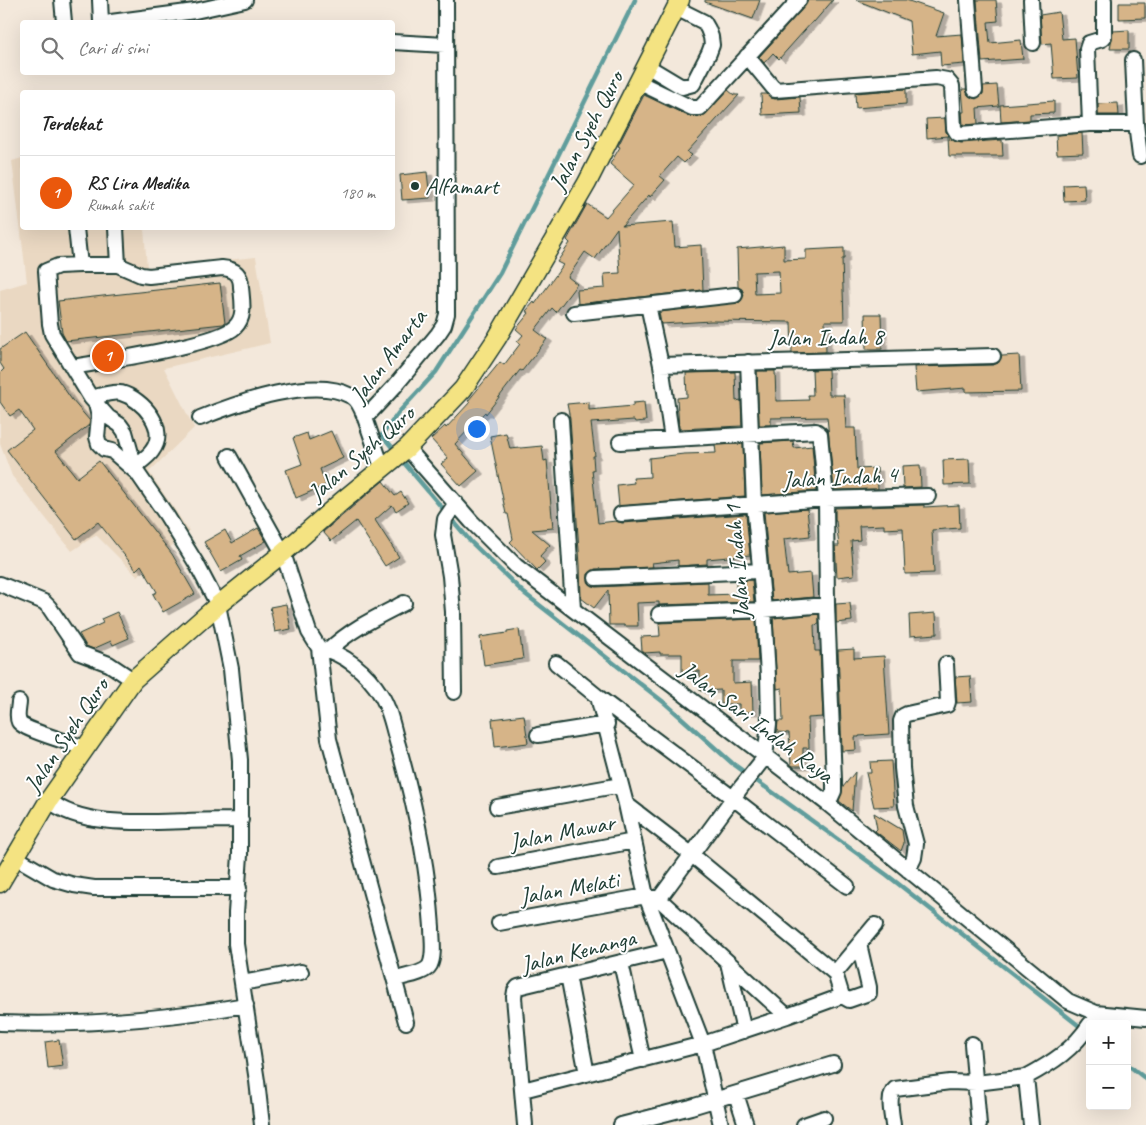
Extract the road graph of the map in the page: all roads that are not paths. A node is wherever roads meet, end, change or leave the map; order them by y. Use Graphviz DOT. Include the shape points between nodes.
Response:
graph roads {
  1 [pos="62,0"];
  2 [pos="100,0"];
  3 [pos="246,0"];
  4 [pos="446,0"];
  5 [pos="799,0"];
  6 [pos="968,0"];
  7 [pos="1031,0"];
  8 [pos="1104,0"];
  9 [pos="678,4"];
  10 [pos="64,20"];
  11 [pos="101,20"];
  12 [pos="126,20"];
  13 [pos="395,42"];
  14 [pos="1033,43"];
  15 [pos="445,45"];
  16 [pos="747,56"];
  17 [pos="1133,60"];
  18 [pos="647,66"];
  19 [pos="638,82"];
  20 [pos="975,90"];
  21 [pos="1090,124"];
  22 [pos="1136,124"];
  23 [pos="1140,156"];
  24 [pos="76,230"];
  25 [pos="116,230"];
  26 [pos="118,264"];
  27 [pos="80,265"];
  28 [pos="736,295"];
  29 [pos="648,305"];
  30 [pos="574,313"];
  31 [pos="993,356"];
  32 [pos="748,362"];
  33 [pos="661,365"];
  34 [pos="73,367"];
  35 [pos="94,401"];
  36 [pos="200,418"];
  37 [pos="365,418"];
  38 [pos="561,420"];
  39 [pos="751,435"];
  40 [pos="672,439"];
  41 [pos="620,442"];
  42 [pos="406,449"];
  43 [pos="229,456"];
  44 [pos="385,465"];
  45 [pos="135,469"];
  46 [pos="928,496"];
  47 [pos="826,499"];
  48 [pos="754,504"];
  49 [pos="451,510"];
  50 [pos="621,514"];
  51 [pos="283,553"];
  52 [pos="759,571"];
  53 [pos="596,578"];
  54 [pos="0,584"];
  55 [pos="404,603"];
  56 [pos="218,605"];
  57 [pos="826,605"];
  58 [pos="574,609"];
  59 [pos="764,610"];
  60 [pos="659,614"];
  61 [pos="324,649"];
  62 [pos="556,663"];
  63 [pos="946,664"];
  64 [pos="133,680"];
  65 [pos="454,692"];
  66 [pos="598,697"];
  67 [pos="19,702"];
  68 [pos="606,724"];
  69 [pos="538,735"];
  70 [pos="85,748"];
  71 [pos="762,760"];
  72 [pos="621,785"];
  73 [pos="733,798"];
  74 [pos="49,800"];
  75 [pos="626,804"];
  76 [pos="828,804"];
  77 [pos="497,807"];
  78 [pos="241,820"];
  79 [pos="634,841"];
  80 [pos="691,854"];
  81 [pos="15,857"];
  82 [pos="498,867"];
  83 [pos="908,870"];
  84 [pos="0,883"];
  85 [pos="847,886"];
  86 [pos="239,888"];
  87 [pos="653,898"];
  88 [pos="500,923"];
  89 [pos="875,926"];
  90 [pos="859,944"];
  91 [pos="667,951"];
  92 [pos="621,963"];
  93 [pos="728,963"];
  94 [pos="301,972"];
  95 [pos="836,973"];
  96 [pos="568,975"];
  97 [pos="396,979"];
  98 [pos="242,983"];
  99 [pos="842,996"];
  100 [pos="246,1004"];
  101 [pos="787,1016"];
  102 [pos="1146,1018"];
  103 [pos="1090,1020"];
  104 [pos="1109,1020"];
  105 [pos="406,1022"];
  106 [pos="0,1023"];
  107 [pos="1086,1029"];
  108 [pos="744,1031"];
  109 [pos="703,1044"];
  110 [pos="972,1044"];
  111 [pos="643,1060"];
  112 [pos="833,1064"];
  113 [pos="587,1074"];
  114 [pos="1026,1076"];
  115 [pos="976,1083"];
  116 [pos="523,1090"];
  117 [pos="736,1094"];
  118 [pos="716,1100"];
  119 [pos="824,1118"];
  120 [pos="262,1125"];
  121 [pos="525,1125"];
  122 [pos="621,1125"];
  123 [pos="721,1125"];
  124 [pos="746,1125"];
  125 [pos="804,1125"];
  126 [pos="893,1125"];
  127 [pos="979,1125"];
  128 [pos="1031,1125"];
  1 -- 10 [label="street"];
  2 -- 11 [label="street"];
  3 -- 12 [label="street"];
  4 -- 15 [label="street, Jalan Amarta"];
  5 -- 16 [label="street"];
  6 -- 20 [label="street"];
  7 -- 14 [label="street"];
  8 -- 21 [label="street" via="1104,37 1089,42 1087,49"];
  9 -- 18 [label="main road, Jalan Syeh Quro"];
  9 -- 18 [label="street" via="708,28 712,45 709,53 693,84 687,86 682,87"];
  13 -- 15 [label="street"];
  15 -- 37 [label="street, Jalan Amarta" via="447,314 438,334"];
  16 -- 19 [label="street" via="697,109"];
  16 -- 21 [label="street" via="775,90 948,80 952,86 957,134"];
  17 -- 22 [label="street"];
  18 -- 19 [label="main road, Jalan Syeh Quro"];
  19 -- 42 [label="main road, Jalan Syeh Quro" via="587,183 497,338 463,390"];
  21 -- 22 [label="street"];
  22 -- 23 [label="street"];
  24 -- 27 [label="street"];
  25 -- 26 [label="street"];
  26 -- 27 [label="street"];
  26 -- 34 [label="street" via="148,276 222,268 233,270 241,280 241,318 236,327 211,339"];
  27 -- 34 [label="street" via="46,271 52,334"];
  28 -- 29 [label="street"];
  29 -- 30 [label="street"];
  29 -- 33 [label="street"];
  31 -- 32 [label="street, Jalan Indah 8"];
  32 -- 33 [label="street, Jalan Indah 8"];
  32 -- 39 [label="street, Jalan Indah 1"];
  33 -- 40 [label="street"];
  34 -- 35 [label="street"];
  35 -- 45 [label="street" via="125,432"];
  35 -- 45 [label="street" via="99,417 99,444"];
  35 -- 45 [label="street" via="110,393 120,393 131,397 150,414 156,424 156,442"];
  36 -- 37 [label="street" via="227,407 297,389 329,388 352,396"];
  37 -- 44 [label="street, Jalan Amarta"];
  38 -- 58 [label="street"];
  39 -- 40 [label="street"];
  39 -- 47 [label="street" via="819,432"];
  39 -- 48 [label="street, Jalan Indah 1"];
  40 -- 41 [label="street"];
  42 -- 44 [label="main road, Jalan Syeh Quro"];
  42 -- 49 [label="street, Jalan Sari Indah Raya"];
  43 -- 51 [label="street"];
  44 -- 51 [label="main road, Jalan Syeh Quro"];
  45 -- 56 [label="street" via="187,547"];
  46 -- 47 [label="street, Jalan Indah 4"];
  47 -- 48 [label="street, Jalan Indah 4"];
  47 -- 57 [label="street"];
  48 -- 50 [label="street, Jalan Indah 4"];
  48 -- 52 [label="street, Jalan Indah 1"];
  49 -- 58 [label="street, Jalan Sari Indah Raya" via="516,566"];
  49 -- 65 [label="street" via="443,535 453,612"];
  51 -- 56 [label="main road, Jalan Syeh Quro"];
  51 -- 61 [label="street" via="308,632"];
  52 -- 53 [label="street"];
  52 -- 59 [label="street, Jalan Indah 1"];
  54 -- 64 [label="street" via="44,602 80,653 109,664"];
  55 -- 61 [label="street"];
  56 -- 64 [label="main road, Jalan Syeh Quro"];
  56 -- 78 [label="street" via="238,727"];
  57 -- 59 [label="street"];
  57 -- 76 [label="street" via="834,780 834,791"];
  58 -- 71 [label="street, Jalan Sari Indah Raya"];
  59 -- 60 [label="street"];
  59 -- 71 [label="street, Jalan Indah 1" via="769,724"];
  61 -- 97 [label="street" via="330,739"];
  61 -- 97 [label="street" via="357,668 385,702 419,825 430,907 432,956 429,967 424,971"];
  62 -- 66 [label="street"];
  63 -- 83 [label="street" via="947,705 907,714 901,721 906,806 916,844"];
  64 -- 70 [label="main road, Jalan Syeh Quro"];
  66 -- 68 [label="street"];
  66 -- 73 [label="street"];
  67 -- 70 [label="street" via="18,719 21,724"];
  68 -- 69 [label="street"];
  68 -- 72 [label="street"];
  70 -- 74 [label="main road, Jalan Syeh Quro"];
  71 -- 73 [label="street"];
  71 -- 76 [label="street, Jalan Sari Indah Raya"];
  72 -- 75 [label="street"];
  72 -- 77 [label="street"];
  73 -- 80 [label="street"];
  73 -- 85 [label="street"];
  74 -- 78 [label="street" via="74,813 118,821"];
  74 -- 81 [label="main road, Jalan Syeh Quro"];
  75 -- 79 [label="street"];
  75 -- 80 [label="street"];
  76 -- 83 [label="street, Jalan Sari Indah Raya"];
  78 -- 86 [label="street"];
  79 -- 82 [label="street, Jalan Mawar"];
  79 -- 87 [label="street"];
  80 -- 87 [label="street"];
  80 -- 95 [label="street"];
  81 -- 84 [label="main road, Jalan Syeh Quro"];
  81 -- 86 [label="street" via="53,879 94,888"];
  83 -- 103 [label="street, Jalan Sari Indah Raya"];
  86 -- 98 [label="street" via="236,936"];
  87 -- 88 [label="street, Jalan Melati"];
  87 -- 91 [label="street"];
  87 -- 93 [label="street"];
  89 -- 90 [label="street"];
  90 -- 95 [label="street"];
  90 -- 99 [label="street" via="869,993 848,1000"];
  91 -- 92 [label="street, Jalan Kenanga"];
  91 -- 109 [label="street"];
  92 -- 96 [label="street, Jalan Kenanga"];
  92 -- 111 [label="street"];
  93 -- 101 [label="street"];
  93 -- 108 [label="street"];
  94 -- 98 [label="street"];
  95 -- 99 [label="street"];
  96 -- 113 [label="street"];
  96 -- 116 [label="street, Jalan Kenanga" via="518,987 515,991"];
  97 -- 105 [label="street"];
  98 -- 100 [label="street"];
  99 -- 101 [label="street"];
  100 -- 106 [label="street" via="194,1014 125,1021"];
  100 -- 120 [label="street"];
  101 -- 108 [label="street"];
  102 -- 104 [label="street, Jalan Sari Indah Raya"];
  107 -- 114 [label="street" via="1079,1040 1052,1062"];
  108 -- 109 [label="street"];
  109 -- 111 [label="street"];
  109 -- 118 [label="street"];
  110 -- 115 [label="street"];
  111 -- 113 [label="street"];
  112 -- 117 [label="street"];
  113 -- 116 [label="street"];
  114 -- 115 [label="street"];
  114 -- 128 [label="street"];
  115 -- 126 [label="street" via="950,1082 895,1089 891,1092"];
  115 -- 127 [label="street"];
  116 -- 121 [label="street, Jalan Kenanga"];
  117 -- 118 [label="street"];
  117 -- 124 [label="street"];
  118 -- 122 [label="street"];
  118 -- 123 [label="street"];
  119 -- 125 [label="street"];
}
